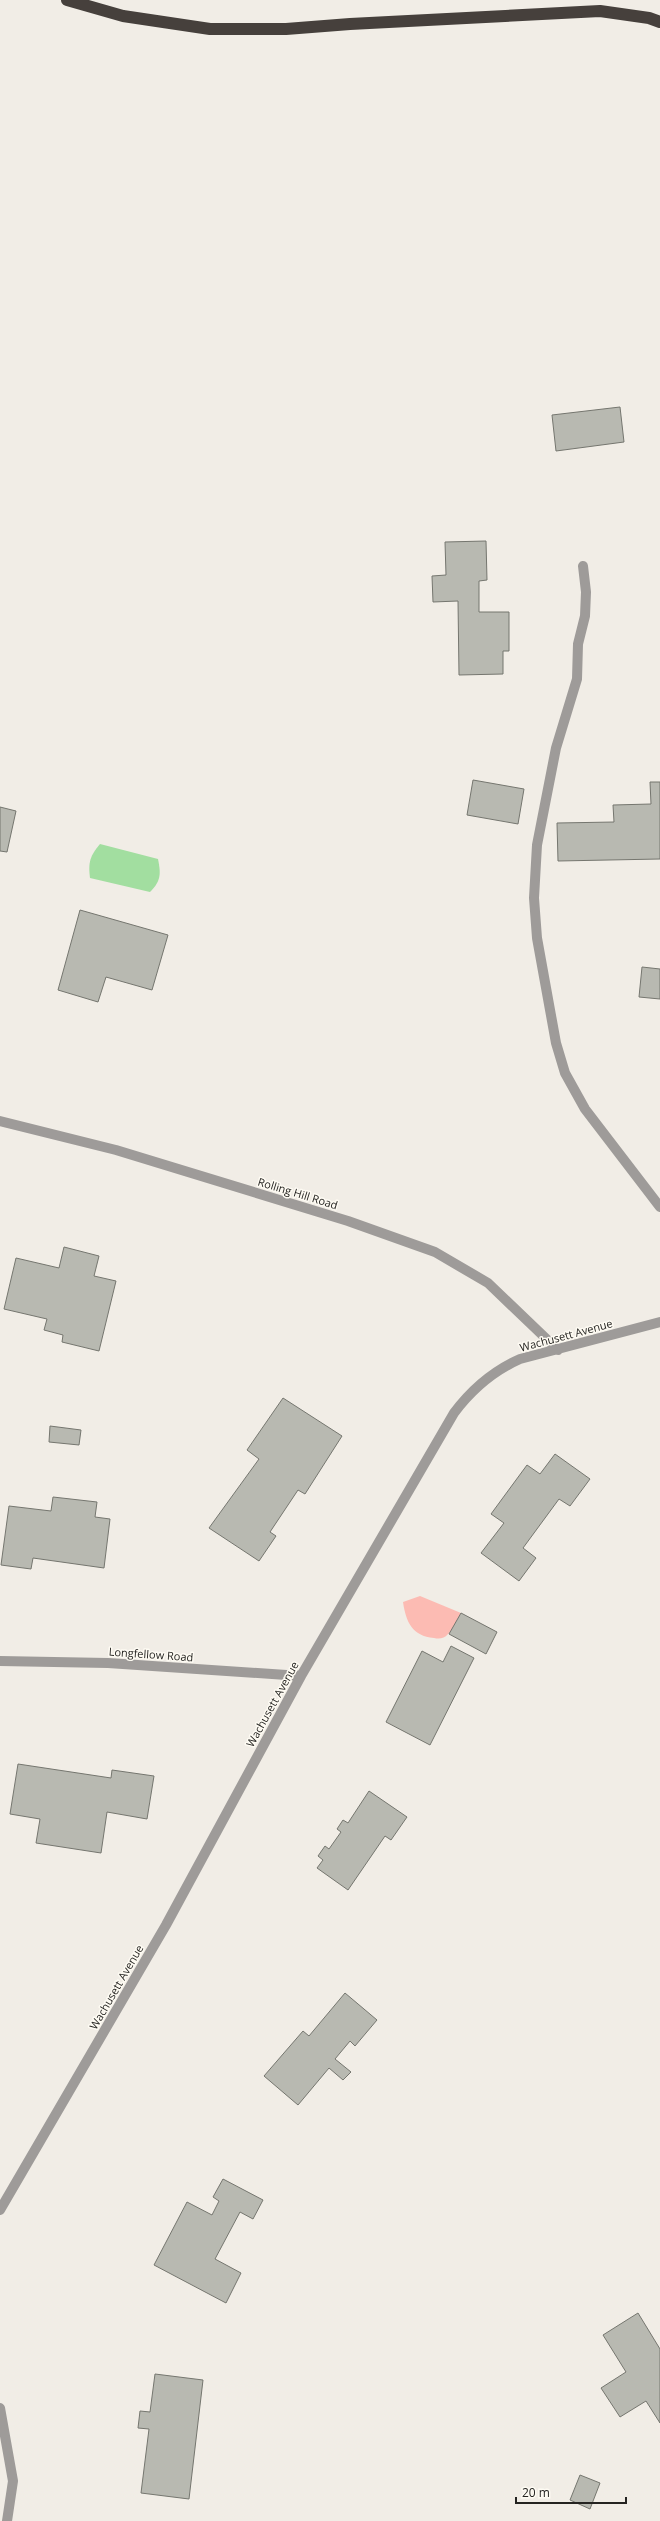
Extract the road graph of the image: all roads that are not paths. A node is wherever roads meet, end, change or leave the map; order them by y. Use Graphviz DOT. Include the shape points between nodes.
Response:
graph roads {
  1 [pos="67,0"];
  2 [pos="660,22"];
  3 [pos="583,566"];
  4 [pos="0,1121"];
  5 [pos="660,1208"];
  6 [pos="660,1322"];
  7 [pos="558,1350"];
  8 [pos="0,1661"];
  9 [pos="301,1676"];
  10 [pos="0,2210"];
  11 [pos="0,2408"];
  12 [pos="7,2521"];
  1 -- 2 [label="highway" via="123,16 210,29 286,29 600,11"];
  3 -- 5 [label="street" via="585,616 578,644 577,679 556,748 537,845 534,898 537,938 556,1043 565,1073 585,1110"];
  4 -- 7 [label="street, Rolling Hill Road" via="116,1150 348,1221 435,1252 488,1282"];
  6 -- 7 [label="street, Wachusett Avenue"];
  7 -- 9 [label="street, Wachusett Avenue" via="536,1354 507,1365 480,1383 461,1403 411,1484"];
  8 -- 9 [label="street, Longfellow Road" via="108,1663"];
  9 -- 10 [label="street, Wachusett Avenue" via="166,1925"];
  11 -- 12 [label="street" via="13,2481"];
}
